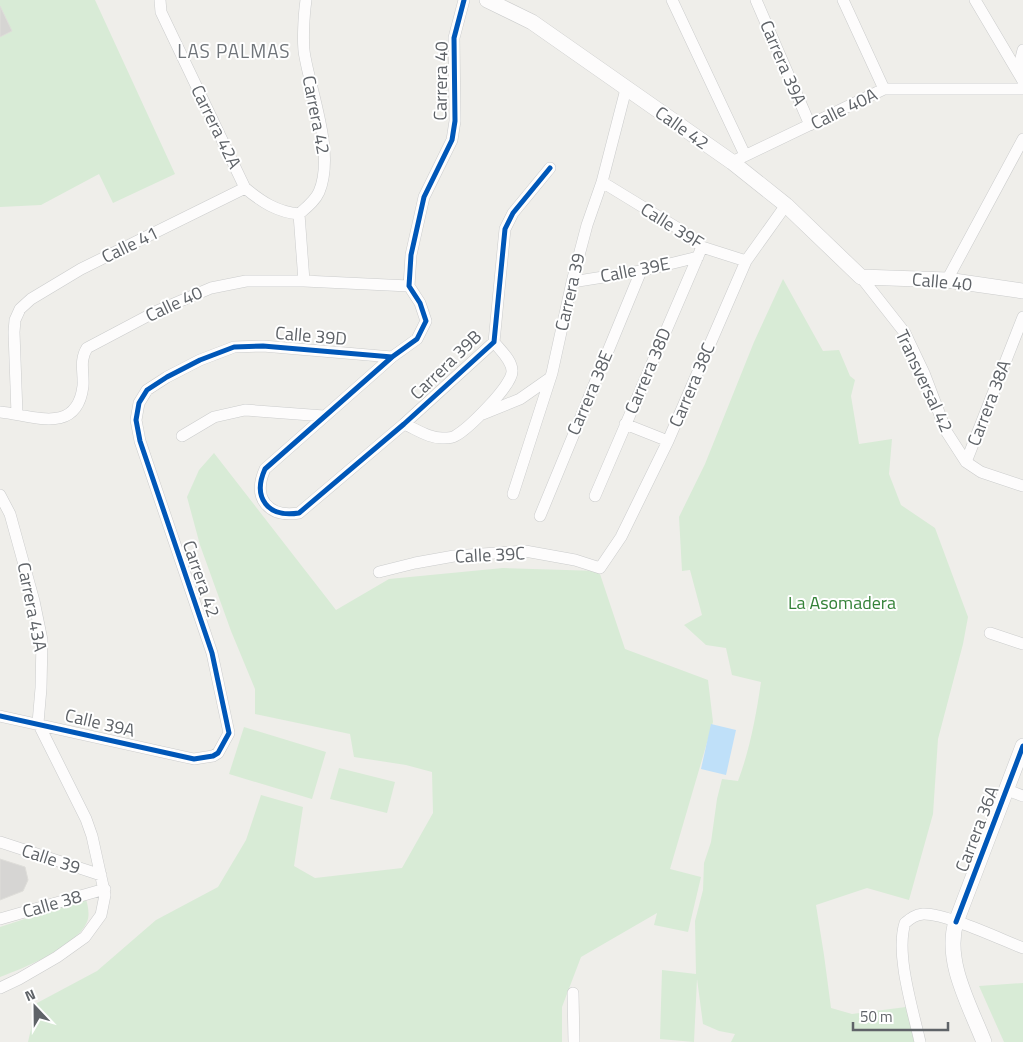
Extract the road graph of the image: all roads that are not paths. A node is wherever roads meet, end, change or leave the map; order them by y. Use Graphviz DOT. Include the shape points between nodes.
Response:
graph roads {
  1 [pos="306,0"];
  2 [pos="464,0"];
  3 [pos="487,0"];
  4 [pos="672,0"];
  5 [pos="756,0"];
  6 [pos="843,0"];
  7 [pos="975,0"];
  8 [pos="160,6"];
  9 [pos="1023,50"];
  10 [pos="1018,70"];
  11 [pos="1023,81"];
  12 [pos="626,89"];
  13 [pos="884,89"];
  14 [pos="1023,89"];
  15 [pos="810,125"];
  16 [pos="1023,139"];
  17 [pos="738,158"];
  18 [pos="550,168"];
  19 [pos="602,182"];
  20 [pos="246,188"];
  21 [pos="786,205"];
  22 [pos="299,214"];
  23 [pos="700,252"];
  24 [pos="746,261"];
  25 [pos="641,271"];
  26 [pos="861,277"];
  27 [pos="947,280"];
  28 [pos="304,281"];
  29 [pos="572,282"];
  30 [pos="410,286"];
  31 [pos="1023,291"];
  32 [pos="1023,317"];
  33 [pos="494,342"];
  34 [pos="392,357"];
  35 [pos="550,378"];
  36 [pos="147,390"];
  37 [pos="0,412"];
  38 [pos="17,414"];
  39 [pos="482,414"];
  40 [pos="324,416"];
  41 [pos="404,424"];
  42 [pos="625,424"];
  43 [pos="182,436"];
  44 [pos="668,442"];
  45 [pos="966,462"];
  46 [pos="1023,486"];
  47 [pos="513,494"];
  48 [pos="0,495"];
  49 [pos="595,496"];
  50 [pos="300,513"];
  51 [pos="540,516"];
  52 [pos="600,568"];
  53 [pos="379,572"];
  54 [pos="990,633"];
  55 [pos="1023,644"];
  56 [pos="0,716"];
  57 [pos="38,723"];
  58 [pos="1023,746"];
  59 [pos="194,759"];
  60 [pos="1007,790"];
  61 [pos="1023,796"];
  62 [pos="0,842"];
  63 [pos="101,875"];
  64 [pos="105,889"];
  65 [pos="0,919"];
  66 [pos="956,922"];
  67 [pos="1023,948"];
  68 [pos="0,988"];
  69 [pos="573,993"];
  70 [pos="574,1042"];
  71 [pos="920,1042"];
  72 [pos="984,1042"];
  1 -- 22 [label="street, Carrera 42" via="304,54 326,153 319,192 312,204"];
  2 -- 30 [label="street, Carrera 40" via="454,38 455,121 452,140 424,197 411,255"];
  3 -- 12 [label="street, Calle 42" via="532,22"];
  4 -- 17 [label="street"];
  5 -- 15 [label="street, Carrera 39A"];
  6 -- 13 [label="street"];
  7 -- 10 [label="street"];
  8 -- 20 [label="street, Carrera 42A"];
  9 -- 10 [label="street"];
  10 -- 11 [label="street"];
  12 -- 17 [label="street, Calle 42"];
  12 -- 19 [label="street, Carrera 39"];
  13 -- 14 [label="street, Calle 40A"];
  13 -- 15 [label="street, Calle 40A"];
  15 -- 17 [label="street, Calle 40A"];
  16 -- 27 [label="street"];
  17 -- 21 [label="street, Calle 42"];
  18 -- 33 [label="street, Carrera 39B" via="512,213 505,229"];
  19 -- 23 [label="street, Calle 39F" via="679,228"];
  19 -- 29 [label="street, Carrera 39" via="586,225"];
  20 -- 22 [label="street, Carrera 42A" via="268,206"];
  20 -- 38 [label="street, Calle 41" via="81,269 20,309 14,332"];
  21 -- 24 [label="street, Carrera 38C"];
  21 -- 26 [label="street, Calle 42"];
  22 -- 28 [label="street"];
  23 -- 24 [label="street, Calle 39F"];
  23 -- 25 [label="street, Calle 39E"];
  23 -- 42 [label="street, Carrera 38D"];
  24 -- 44 [label="street, Carrera 38C"];
  25 -- 29 [label="street, Calle 39E"];
  25 -- 51 [label="street, Carrera 38E"];
  26 -- 27 [label="street, Calle 40"];
  26 -- 45 [label="street, Transversal 42" via="904,333 924,373 946,431"];
  27 -- 31 [label="street, Calle 40"];
  28 -- 30 [label="street, Calle 40"];
  28 -- 38 [label="street, Calle 40" via="246,281 211,288 157,311 87,348 82,356 83,386 79,402 72,411 62,418 50,420"];
  29 -- 35 [label="street, Carrera 39"];
  30 -- 34 [label="street, Carrera 40" via="426,322 417,339"];
  32 -- 45 [label="street, Carrera 38A"];
  33 -- 39 [label="street" via="511,364 513,373"];
  33 -- 41 [label="street, Carrera 39B"];
  34 -- 36 [label="street, Calle 39D" via="264,346 234,347 192,364"];
  34 -- 40 [label="street, Carrera 40"];
  35 -- 39 [label="street" via="520,399"];
  35 -- 47 [label="street, Carrera 39"];
  36 -- 59 [label="street, Carrera 42" via="139,403 136,420 140,441 212,653 229,733 213,756"];
  37 -- 38 [label="street, Calle 40"];
  39 -- 41 [label="street" via="454,437 435,438"];
  40 -- 43 [label="street" via="245,410 214,417"];
  40 -- 50 [label="street, Carrera 40" via="264,468 260,480 265,504 275,512 287,515"];
  41 -- 50 [label="street, Carrera 39B"];
  42 -- 44 [label="street"];
  42 -- 49 [label="street, Carrera 38D"];
  44 -- 52 [label="street, Carrera 38C" via="621,538"];
  45 -- 46 [label="street" via="981,472"];
  48 -- 57 [label="street, Carrera 43A" via="10,514 42,640"];
  52 -- 53 [label="street, Calle 39C" via="525,551 454,556"];
  54 -- 55 [label="street"];
  56 -- 57 [label="street, Calle 39A"];
  57 -- 59 [label="street, Calle 39A"];
  57 -- 63 [label="street" via="86,819"];
  58 -- 60 [label="street, Carrera 36A"];
  60 -- 61 [label="street"];
  60 -- 66 [label="street, Carrera 36A"];
  62 -- 63 [label="street, Calle 39"];
  63 -- 64 [label="street"];
  64 -- 65 [label="street, Calle 38"];
  64 -- 68 [label="street" via="100,915 85,937 19,980"];
  66 -- 67 [label="street"];
  66 -- 71 [label="street" via="931,914 916,915 905,923 902,931 905,974"];
  66 -- 72 [label="street, Carrera 36A" via="952,944 956,970"];
  69 -- 70 [label="street"];
}
